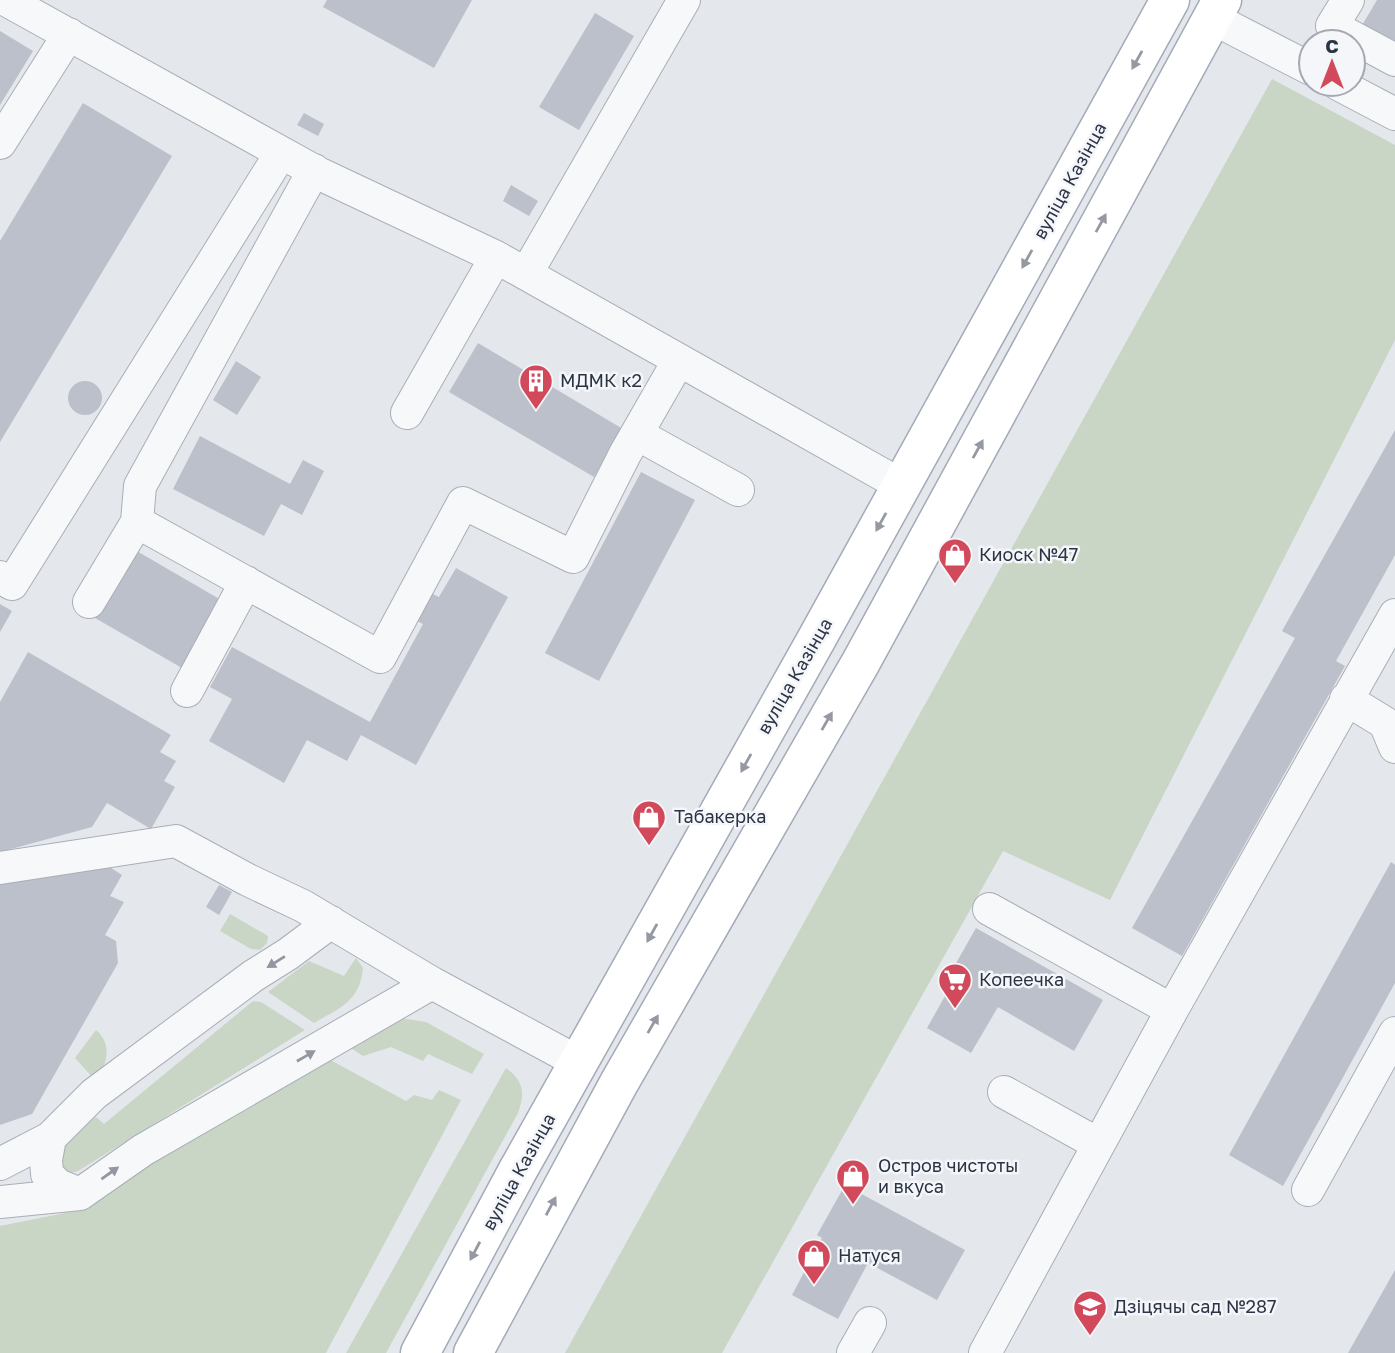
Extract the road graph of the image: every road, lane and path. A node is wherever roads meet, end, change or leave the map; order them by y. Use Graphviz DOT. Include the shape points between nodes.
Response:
graph roads {
  1 [pos="6,0"];
  2 [pos="684,0"];
  3 [pos="1170,0"];
  4 [pos="1348,0"];
  5 [pos="1206,6"];
  6 [pos="69,34"];
  7 [pos="1395,60"];
  8 [pos="1297,61"];
  9 [pos="1365,98"];
  10 [pos="1395,114"];
  11 [pos="0,143"];
  12 [pos="281,153"];
  13 [pos="314,170"];
  14 [pos="496,257"];
  15 [pos="526,274"];
  16 [pos="679,360"];
  17 [pos="407,413"];
  18 [pos="637,433"];
  19 [pos="901,485"];
  20 [pos="738,489"];
  21 [pos="945,509"];
  22 [pos="137,522"];
  23 [pos="0,577"];
  24 [pos="246,583"];
  25 [pos="89,602"];
  26 [pos="1395,615"];
  27 [pos="187,691"];
  28 [pos="1346,699"];
  29 [pos="1395,747"];
  30 [pos="0,868"];
  31 [pos="989,909"];
  32 [pos="331,922"];
  33 [pos="432,983"];
  34 [pos="1172,1010"];
  35 [pos="1395,1033"];
  36 [pos="580,1063"];
  37 [pos="619,1083"];
  38 [pos="1004,1092"];
  39 [pos="50,1138"];
  40 [pos="1098,1144"];
  41 [pos="0,1164"];
  42 [pos="1308,1190"];
  43 [pos="80,1194"];
  44 [pos="0,1202"];
  45 [pos="870,1323"];
  46 [pos="996,1349"];
  47 [pos="420,1353"];
  48 [pos="473,1353"];
  49 [pos="853,1353"];
  1 -- 6 [label="street"];
  2 -- 15 [label="street"];
  3 -- 19 [label="main road, вуліца Казінца, one-way"];
  4 -- 7 [label="street" via="1332,26"];
  5 -- 8 [label="street"];
  21 -- 5 [label="main road, one-way"];
  6 -- 11 [label="street"];
  6 -- 12 [label="street"];
  9 -- 10 [label="street"];
  12 -- 13 [label="street"];
  12 -- 23 [label="street" via="12,584"];
  13 -- 14 [label="street"];
  13 -- 22 [label="street" via="140,486"];
  14 -- 15 [label="street"];
  14 -- 17 [label="street"];
  15 -- 16 [label="street"];
  16 -- 18 [label="street"];
  16 -- 19 [label="street"];
  18 -- 20 [label="street"];
  18 -- 24 [label="street" via="573,557 463,503 380,656"];
  19 -- 21 [label="main road"];
  19 -- 36 [label="main road, вуліца Казінца, one-way"];
  37 -- 21 [label="main road, one-way"];
  22 -- 24 [label="street"];
  22 -- 25 [label="street"];
  24 -- 27 [label="street"];
  26 -- 28 [label="street"];
  28 -- 29 [label="street" via="1385,723"];
  28 -- 34 [label="street"];
  30 -- 32 [label="street" via="176,841"];
  31 -- 34 [label="street"];
  32 -- 33 [label="street"];
  32 -- 39 [label="street, one-way" via="94,1094"];
  33 -- 36 [label="street"];
  43 -- 33 [label="street, one-way" via="143,1150"];
  34 -- 40 [label="street"];
  35 -- 42 [label="street"];
  36 -- 37 [label="main road"];
  36 -- 47 [label="main road, вуліца Казінца, one-way"];
  48 -- 37 [label="main road, one-way"];
  38 -- 40 [label="street"];
  39 -- 41 [label="street"];
  39 -- 43 [label="street" via="47,1174 58,1185"];
  40 -- 46 [label="street"];
  43 -- 44 [label="street"];
  45 -- 49 [label="street"];
}
